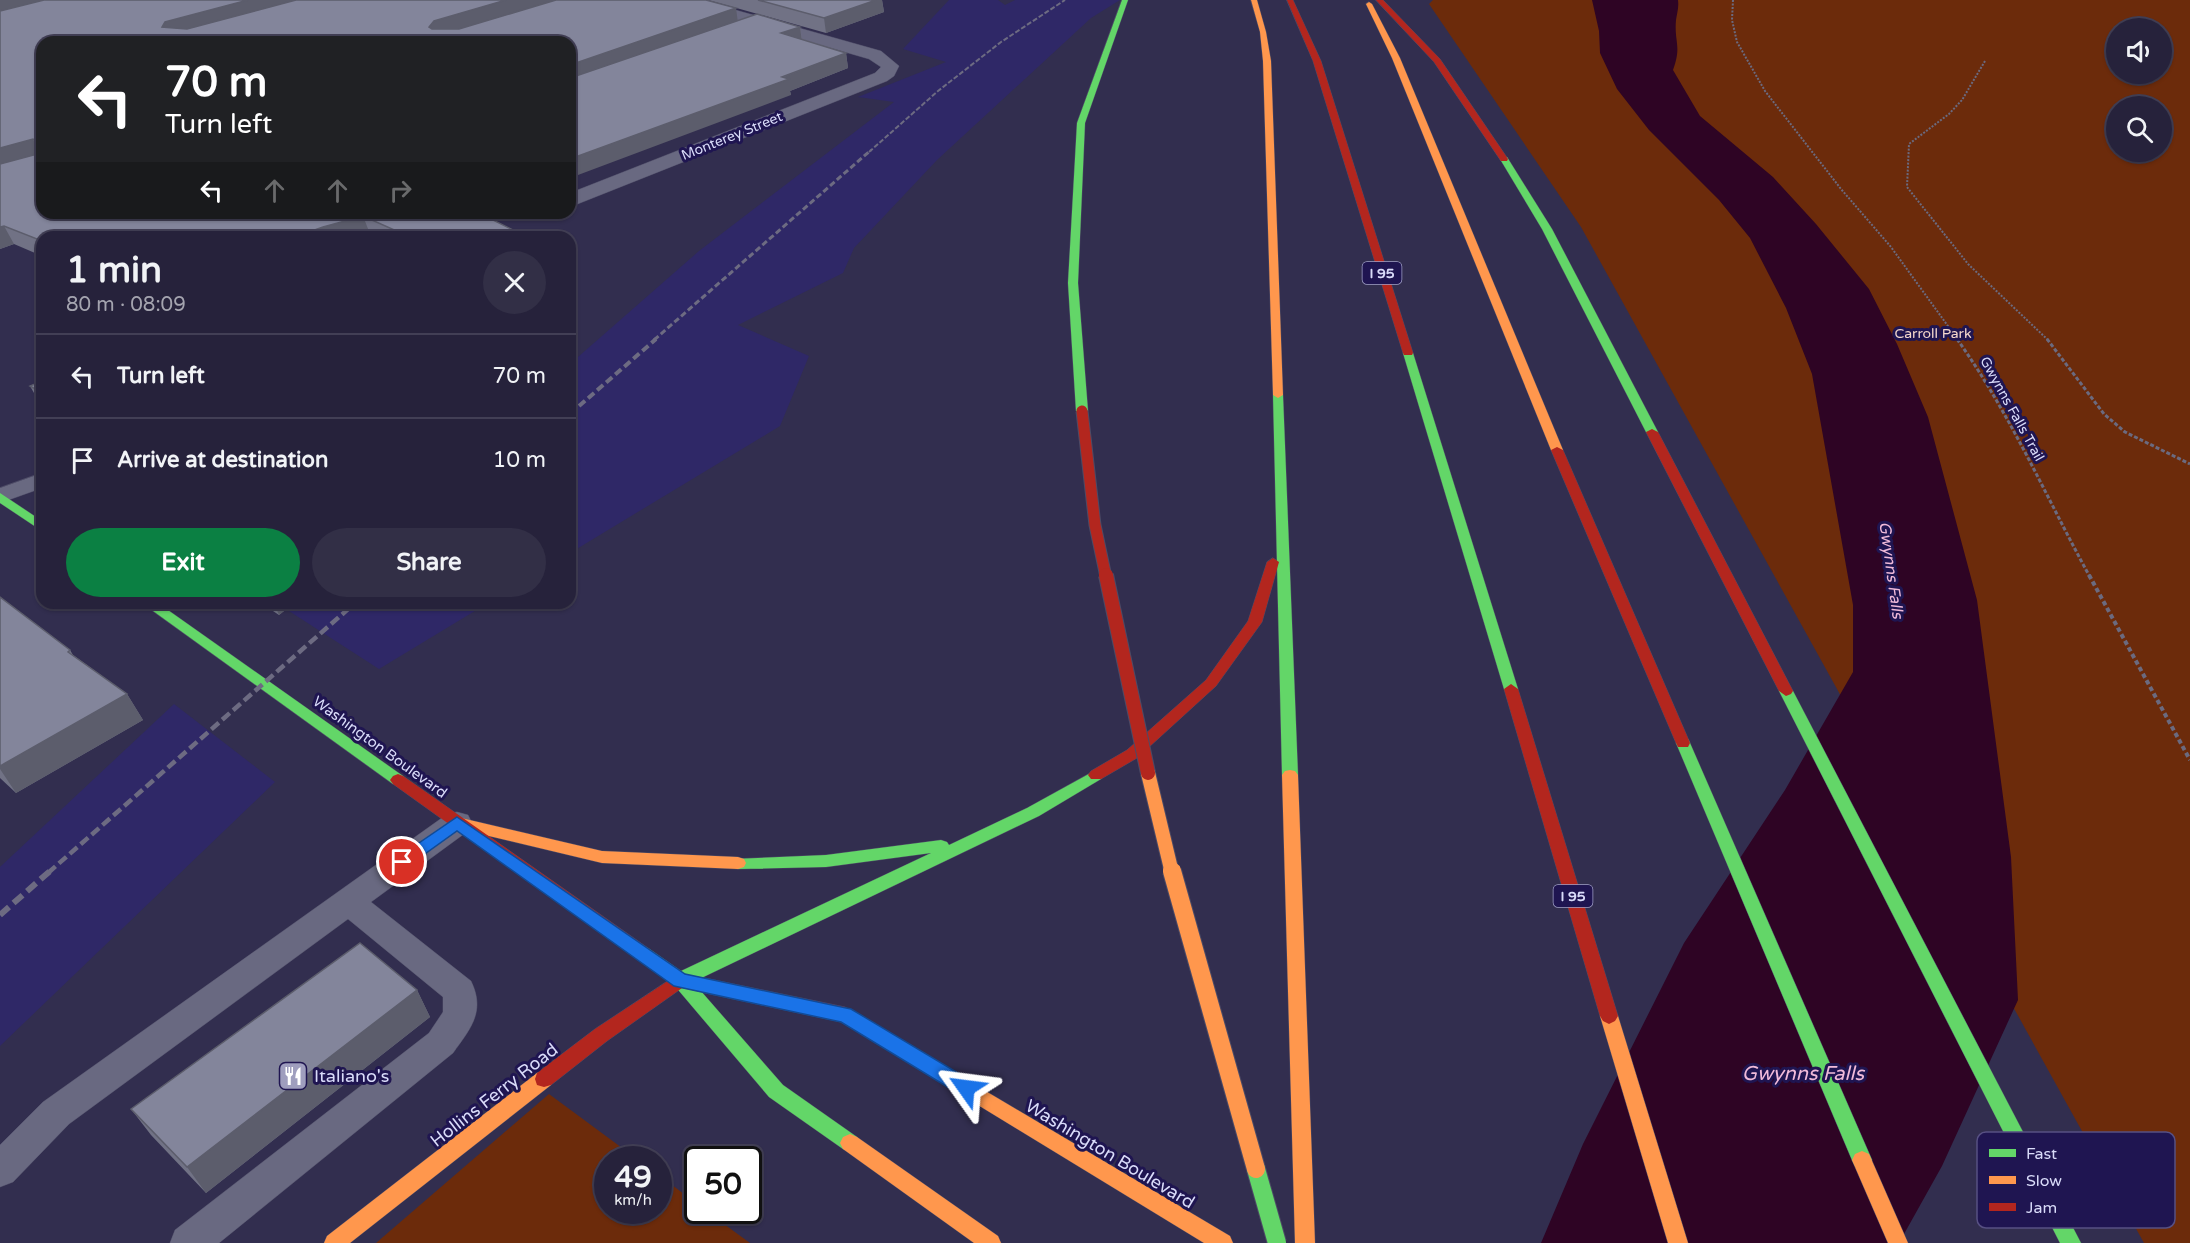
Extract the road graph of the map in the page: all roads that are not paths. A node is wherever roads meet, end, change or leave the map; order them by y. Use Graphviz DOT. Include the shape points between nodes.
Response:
graph roads {
  1 [pos="682,0"];
  2 [pos="1125,0"];
  3 [pos="1254,0"];
  4 [pos="1290,0"];
  5 [pos="1366,0"];
  6 [pos="1379,0"];
  7 [pos="760,22"];
  8 [pos="738,30"];
  9 [pos="576,199"];
  10 [pos="36,482"];
  11 [pos="0,497"];
  12 [pos="36,523"];
  13 [pos="1281,534"];
  14 [pos="157,609"];
  15 [pos="457,823"];
  16 [pos="970,842"];
  17 [pos="348,902"];
  18 [pos="680,981"];
  19 [pos="2014,1132"];
  20 [pos="0,1170"];
  21 [pos="2063,1228"];
  22 [pos="189,1243"];
  23 [pos="334,1243"];
  24 [pos="991,1243"];
  25 [pos="1222,1243"];
  26 [pos="1277,1243"];
  27 [pos="1305,1243"];
  28 [pos="1678,1243"];
  29 [pos="1898,1243"];
  30 [pos="2071,1243"];
  1 -- 7 [label="street"];
  2 -- 26 [label="main road, bridge" via="1081,123 1073,283 1095,525 1162,837"];
  3 -- 13 [label="main road" via="1267,61"];
  4 -- 28 [label="main road, I 95" via="1317,61"];
  5 -- 29 [label="main road" via="1396,58 1542,414"];
  6 -- 19 [label="main road" via="1437,61 1527,194 1568,267"];
  7 -- 8 [label="lane"];
  7 -- 9 [label="street, Monterey Street" via="875,54 890,66 888,72"];
  10 -- 11 [label="lane"];
  11 -- 12 [label="main road"];
  13 -- 16 [label="main road, Hollins Ferry Road" via="1255,622 1211,683 1132,753 1033,812"];
  13 -- 27 [label="main road"];
  14 -- 15 [label="main road, Washington Boulevard"];
  15 -- 16 [label="main road" via="602,857 724,863 826,861"];
  15 -- 17 [label="lane"];
  15 -- 18 [label="main road, Washington Boulevard"];
  16 -- 18 [label="main road, Hollins Ferry Road"];
  17 -- 20 [label="lane" via="56,1113"];
  17 -- 22 [label="lane" via="459,991 459,1015 441,1043"];
  18 -- 23 [label="main road, Hollins Ferry Road" via="601,1035"];
  18 -- 24 [label="main road, Washington Boulevard" via="776,1091"];
  18 -- 25 [label="main road, Washington Boulevard" via="845,1015"];
  21 -- 30 [label="main road"];
}
